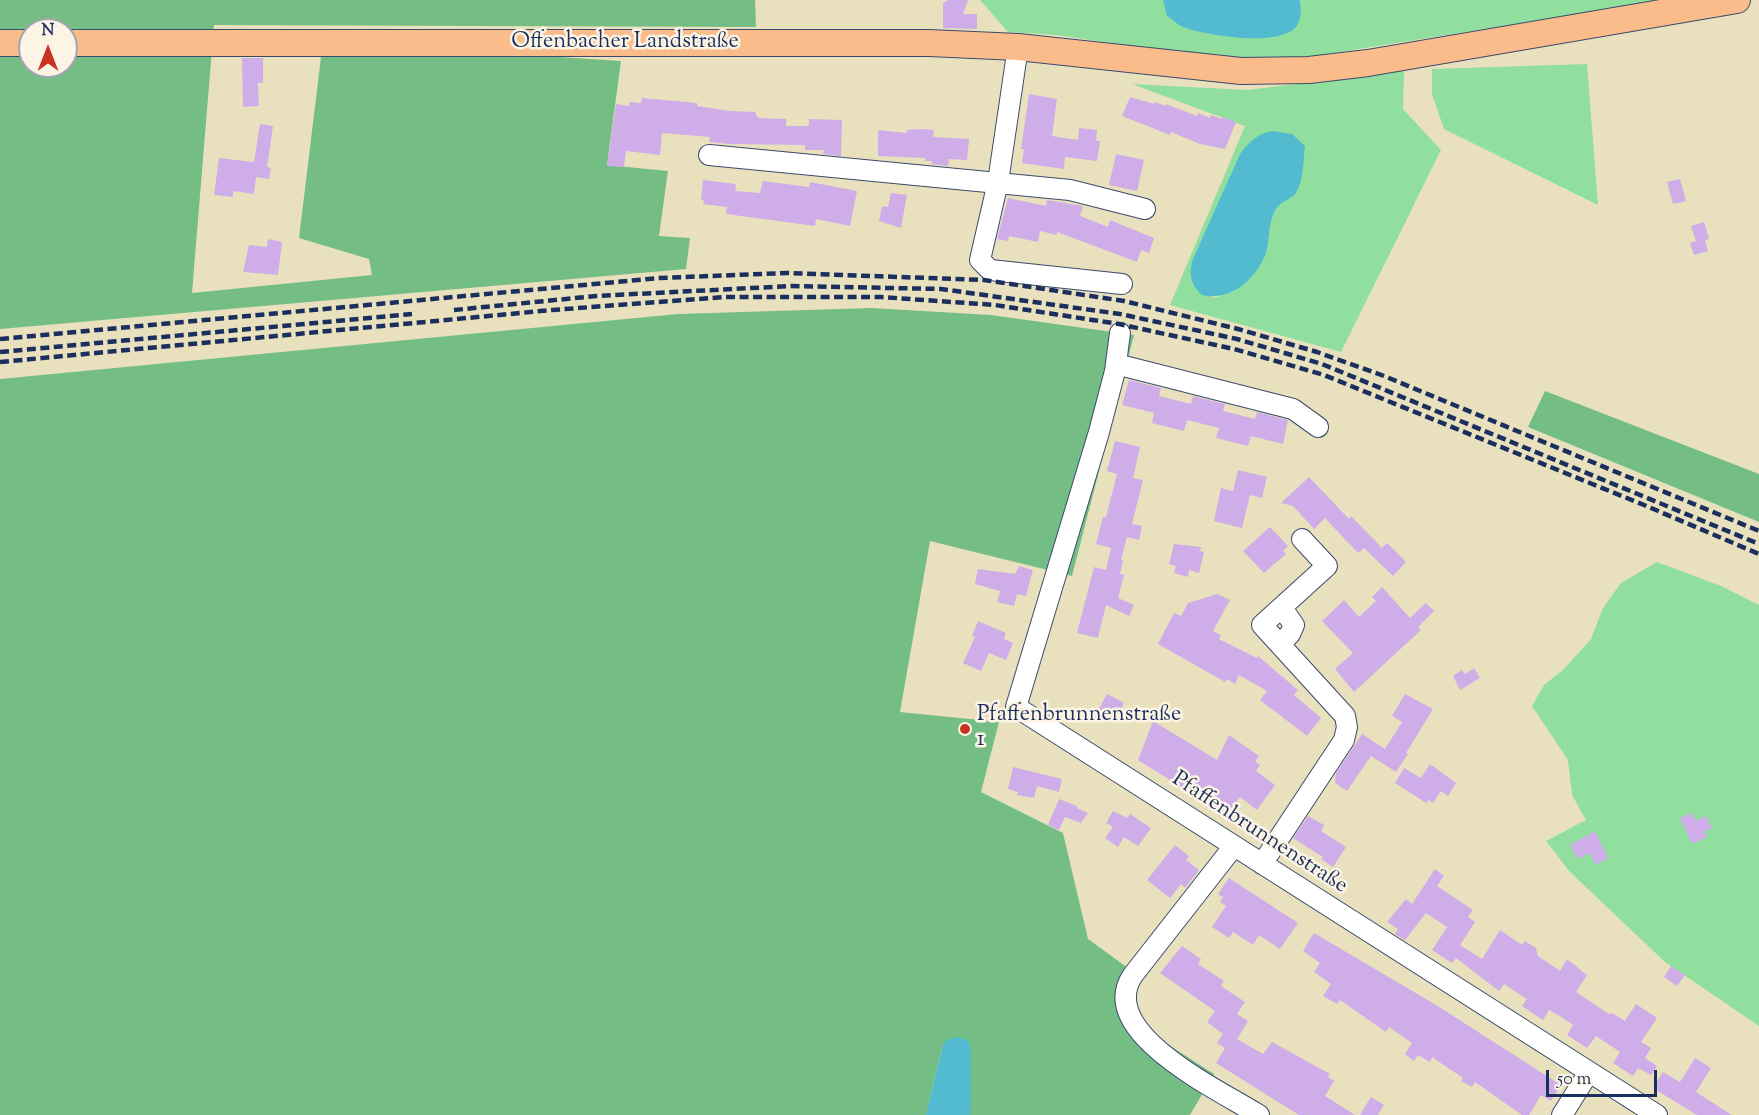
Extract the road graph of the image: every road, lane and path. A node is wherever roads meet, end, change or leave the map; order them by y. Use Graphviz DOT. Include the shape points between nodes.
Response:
graph roads {
  1 [pos="1737,0"];
  2 [pos="0,43"];
  3 [pos="18,43"];
  4 [pos="78,43"];
  5 [pos="1011,46"];
  6 [pos="709,155"];
  7 [pos="998,182"];
  8 [pos="1145,209"];
  9 [pos="1122,284"];
  10 [pos="1120,333"];
  11 [pos="1116,364"];
  12 [pos="1318,426"];
  13 [pos="1302,539"];
  14 [pos="1234,846"];
  15 [pos="1262,864"];
  16 [pos="1589,1072"];
  17 [pos="1259,1115"];
  18 [pos="1562,1115"];
  19 [pos="1657,1115"];
  1 -- 5 [label="main road, Offenbacher Landstraße" via="1310,70 1241,71"];
  2 -- 3 [label="main road"];
  4 -- 5 [label="main road, Offenbacher Landstraße"];
  5 -- 7 [label="street"];
  6 -- 7 [label="street"];
  7 -- 8 [label="street" via="1070,190"];
  7 -- 9 [label="street" via="980,256 984,267"];
  10 -- 11 [label="street, Pfaffenbrunnenstraße"];
  11 -- 12 [label="street" via="1293,409"];
  11 -- 14 [label="street, Pfaffenbrunnenstraße" via="1016,707"];
  13 -- 15 [label="street" via="1327,566 1282,608 1294,625 1280,644 1347,720 1344,740"];
  14 -- 15 [label="street, Pfaffenbrunnenstraße"];
  14 -- 17 [label="street" via="1133,975 1126,999 1135,1029 1154,1047"];
  15 -- 16 [label="street, Pfaffenbrunnenstraße"];
  16 -- 18 [label="street"];
  16 -- 19 [label="street, Pfaffenbrunnenstraße"];
}
